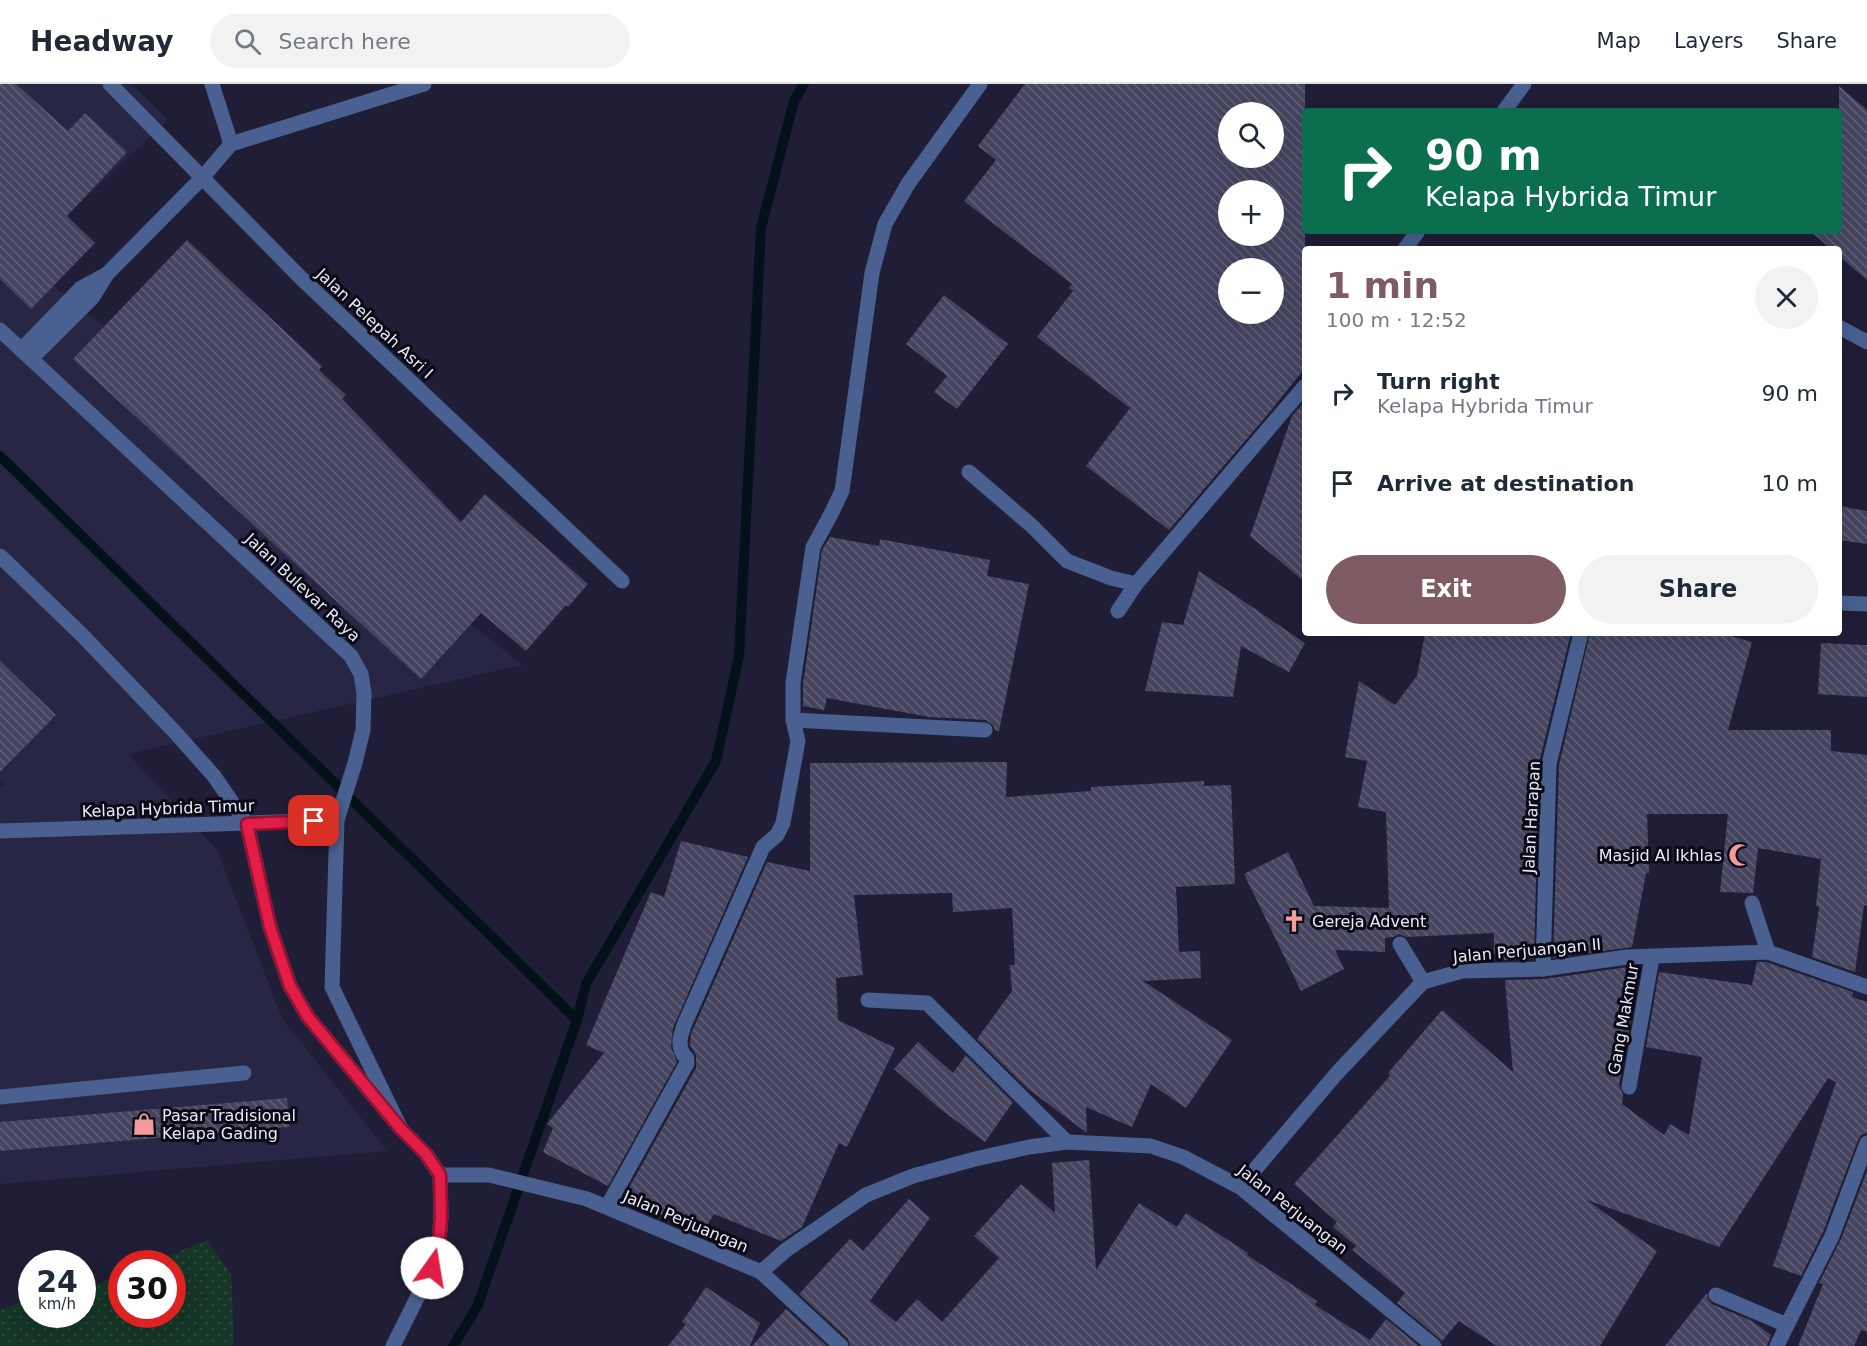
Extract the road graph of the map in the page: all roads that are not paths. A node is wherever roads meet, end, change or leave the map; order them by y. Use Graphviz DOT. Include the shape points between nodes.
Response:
graph roads {
  1 [pos="110,84"];
  2 [pos="212,84"];
  3 [pos="424,84"];
  4 [pos="980,84"];
  5 [pos="1524,84"];
  6 [pos="1506,108"];
  7 [pos="231,144"];
  8 [pos="203,177"];
  9 [pos="1842,329"];
  10 [pos="0,330"];
  11 [pos="1867,342"];
  12 [pos="26,354"];
  13 [pos="1302,390"];
  14 [pos="969,472"];
  15 [pos="0,556"];
  16 [pos="622,581"];
  17 [pos="1136,584"];
  18 [pos="1842,603"];
  19 [pos="1867,604"];
  20 [pos="1119,611"];
  21 [pos="1580,636"];
  22 [pos="793,720"];
  23 [pos="985,730"];
  24 [pos="337,820"];
  25 [pos="247,824"];
  26 [pos="0,831"];
  27 [pos="1752,903"];
  28 [pos="1400,944"];
  29 [pos="1768,952"];
  30 [pos="1652,958"];
  31 [pos="1543,969"];
  32 [pos="1423,982"];
  33 [pos="1867,987"];
  34 [pos="868,1000"];
  35 [pos="244,1073"];
  36 [pos="1629,1087"];
  37 [pos="0,1097"];
  38 [pos="401,1129"];
  39 [pos="1067,1142"];
  40 [pos="1867,1143"];
  41 [pos="440,1175"];
  42 [pos="1240,1187"];
  43 [pos="608,1207"];
  44 [pos="760,1272"];
  45 [pos="1716,1295"];
  46 [pos="1787,1325"];
  47 [pos="393,1346"];
  48 [pos="841,1346"];
  49 [pos="1434,1346"];
  50 [pos="1777,1346"];
  1 -- 8 [label="street, Jalan Pelepah Asri I"];
  2 -- 7 [label="street"];
  3 -- 7 [label="street"];
  4 -- 22 [label="street" via="908,184 885,224 872,273 842,491 813,547 793,683"];
  5 -- 6 [label="street"];
  7 -- 8 [label="street"];
  8 -- 12 [label="street" via="107,274 81,288"];
  8 -- 16 [label="street, Jalan Pelepah Asri I" via="302,279"];
  9 -- 11 [label="street"];
  10 -- 12 [label="street, Jalan Bulevar Raya"];
  12 -- 24 [label="street, Jalan Bulevar Raya" via="351,656 361,674 363,730"];
  13 -- 17 [label="street"];
  14 -- 17 [label="street" via="1066,561"];
  15 -- 25 [label="street, Jalan Bulevar Raya" via="173,730 214,776"];
  17 -- 20 [label="street"];
  18 -- 19 [label="street"];
  21 -- 31 [label="street, Jalan Harapan" via="1549,764"];
  22 -- 23 [label="street"];
  22 -- 43 [label="street" via="798,741 783,823 777,835 763,847 682,1031 680,1046 687,1063"];
  24 -- 25 [label="street, Kelapa Hybrida Timur"];
  24 -- 38 [label="street, Jalan Bulevar Raya" via="332,987"];
  25 -- 26 [label="street, Kelapa Hybrida Timur"];
  25 -- 38 [label="street, Jalan Bulevar Raya" via="270,927 290,986 308,1017"];
  27 -- 29 [label="street"];
  28 -- 32 [label="street"];
  29 -- 30 [label="street, Jalan Perjuangan II"];
  29 -- 33 [label="street, Jalan Perjuangan II"];
  30 -- 31 [label="street, Jalan Perjuangan II" via="1627,957"];
  30 -- 36 [label="street, Gang Makmur"];
  31 -- 32 [label="street, Jalan Perjuangan II" via="1462,971"];
  32 -- 42 [label="street" via="1337,1073"];
  34 -- 39 [label="street" via="927,1003"];
  35 -- 37 [label="street"];
  38 -- 41 [label="street, Jalan Bulevar Raya"];
  39 -- 42 [label="street, Jalan Perjuangan" via="1151,1146 1183,1157"];
  39 -- 44 [label="street, Jalan Perjuangan" via="975,1158 866,1195"];
  40 -- 46 [label="street" via="1832,1236"];
  41 -- 43 [label="street, Jalan Perjuangan" via="489,1175"];
  41 -- 47 [label="street" via="439,1242 432,1268"];
  42 -- 49 [label="street, Jalan Perjuangan"];
  43 -- 44 [label="street, Jalan Perjuangan"];
  44 -- 48 [label="street"];
  45 -- 46 [label="street"];
  46 -- 50 [label="street"];
}
